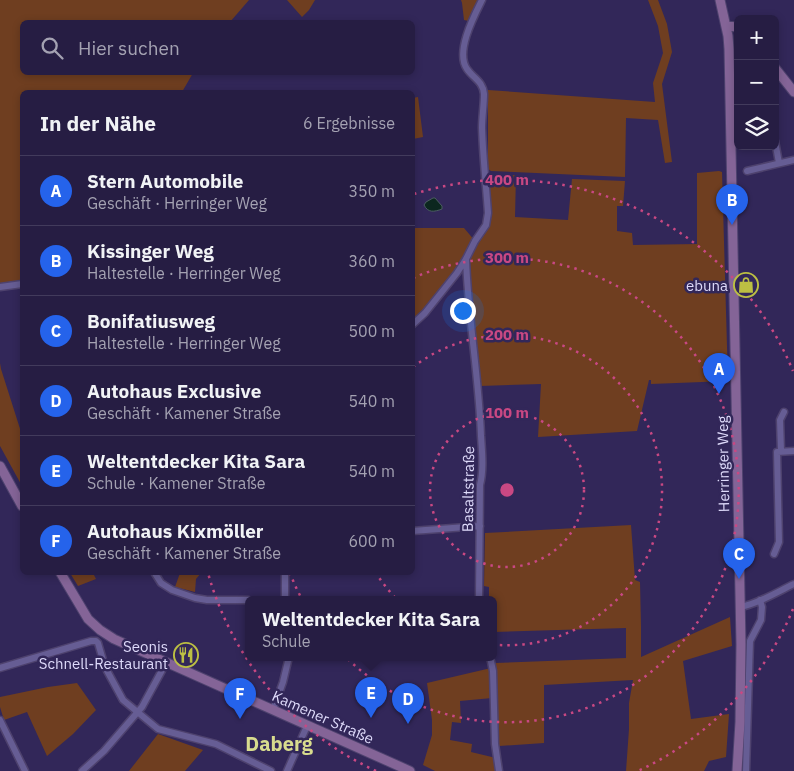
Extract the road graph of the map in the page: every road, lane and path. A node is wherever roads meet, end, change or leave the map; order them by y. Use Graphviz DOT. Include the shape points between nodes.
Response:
graph roads {
  1 [pos="482,0"];
  2 [pos="720,0"];
  3 [pos="726,26"];
  4 [pos="734,27"];
  5 [pos="733,36"];
  6 [pos="779,67"];
  7 [pos="779,73"];
  8 [pos="794,85"];
  9 [pos="794,92"];
  10 [pos="777,150"];
  11 [pos="794,160"];
  12 [pos="779,163"];
  13 [pos="747,171"];
  14 [pos="466,260"];
  15 [pos="20,284"];
  16 [pos="0,287"];
  17 [pos="415,323"];
  18 [pos="784,412"];
  19 [pos="781,451"];
  20 [pos="794,451"];
  21 [pos="0,466"];
  22 [pos="20,502"];
  23 [pos="480,526"];
  24 [pos="415,531"];
  25 [pos="774,554"];
  26 [pos="62,575"];
  27 [pos="156,575"];
  28 [pos="285,575"];
  29 [pos="794,584"];
  30 [pos="285,596"];
  31 [pos="480,596"];
  32 [pos="245,600"];
  33 [pos="760,600"];
  34 [pos="740,607"];
  35 [pos="288,661"];
  36 [pos="491,661"];
  37 [pos="166,663"];
  38 [pos="0,668"];
  39 [pos="273,710"];
  40 [pos="137,713"];
  41 [pos="0,720"];
  42 [pos="307,726"];
  43 [pos="25,771"];
  44 [pos="82,771"];
  45 [pos="271,771"];
  46 [pos="287,771"];
  47 [pos="410,771"];
  48 [pos="499,771"];
  49 [pos="737,771"];
  50 [pos="746,771"];
  1 -- 14 [label="street" via="468,28 463,57 467,70 483,87 482,127 488,213 486,225"];
  2 -- 3 [label="main road, Herringer Weg"];
  3 -- 4 [label="main road"];
  3 -- 5 [label="main road, Herringer Weg"];
  5 -- 34 [label="main road, Herringer Weg"];
  6 -- 8 [label="main road"];
  7 -- 9 [label="main road"];
  10 -- 12 [label="street"];
  11 -- 12 [label="street"];
  12 -- 13 [label="street"];
  14 -- 17 [label="street"];
  14 -- 23 [label="street, Basaltstraße" via="481,424"];
  15 -- 16 [label="street"];
  18 -- 19 [label="street" via="780,420"];
  19 -- 20 [label="street"];
  19 -- 25 [label="street" via="777,452 779,542"];
  21 -- 22 [label="main road"];
  23 -- 24 [label="street"];
  23 -- 31 [label="street, Basaltstraße"];
  26 -- 37 [label="main road, Kamener Straße" via="93,625 114,639"];
  27 -- 32 [label="street" via="172,590 195,598"];
  28 -- 30 [label="street"];
  29 -- 33 [label="street"];
  33 -- 34 [label="street"];
  33 -- 50 [label="street" via="761,620 750,641"];
  34 -- 49 [label="main road, Herringer Weg" via="741,703"];
  35 -- 39 [label="street"];
  36 -- 48 [label="street"];
  37 -- 39 [label="main road, Kamener Straße"];
  37 -- 40 [label="street"];
  38 -- 40 [label="street" via="96,641 105,667 123,700"];
  39 -- 42 [label="main road, Kamener Straße"];
  40 -- 44 [label="street"];
  40 -- 45 [label="street" via="158,729 216,744"];
  41 -- 43 [label="street"];
  42 -- 46 [label="street"];
  42 -- 47 [label="main road, Kamener Straße"];
}
